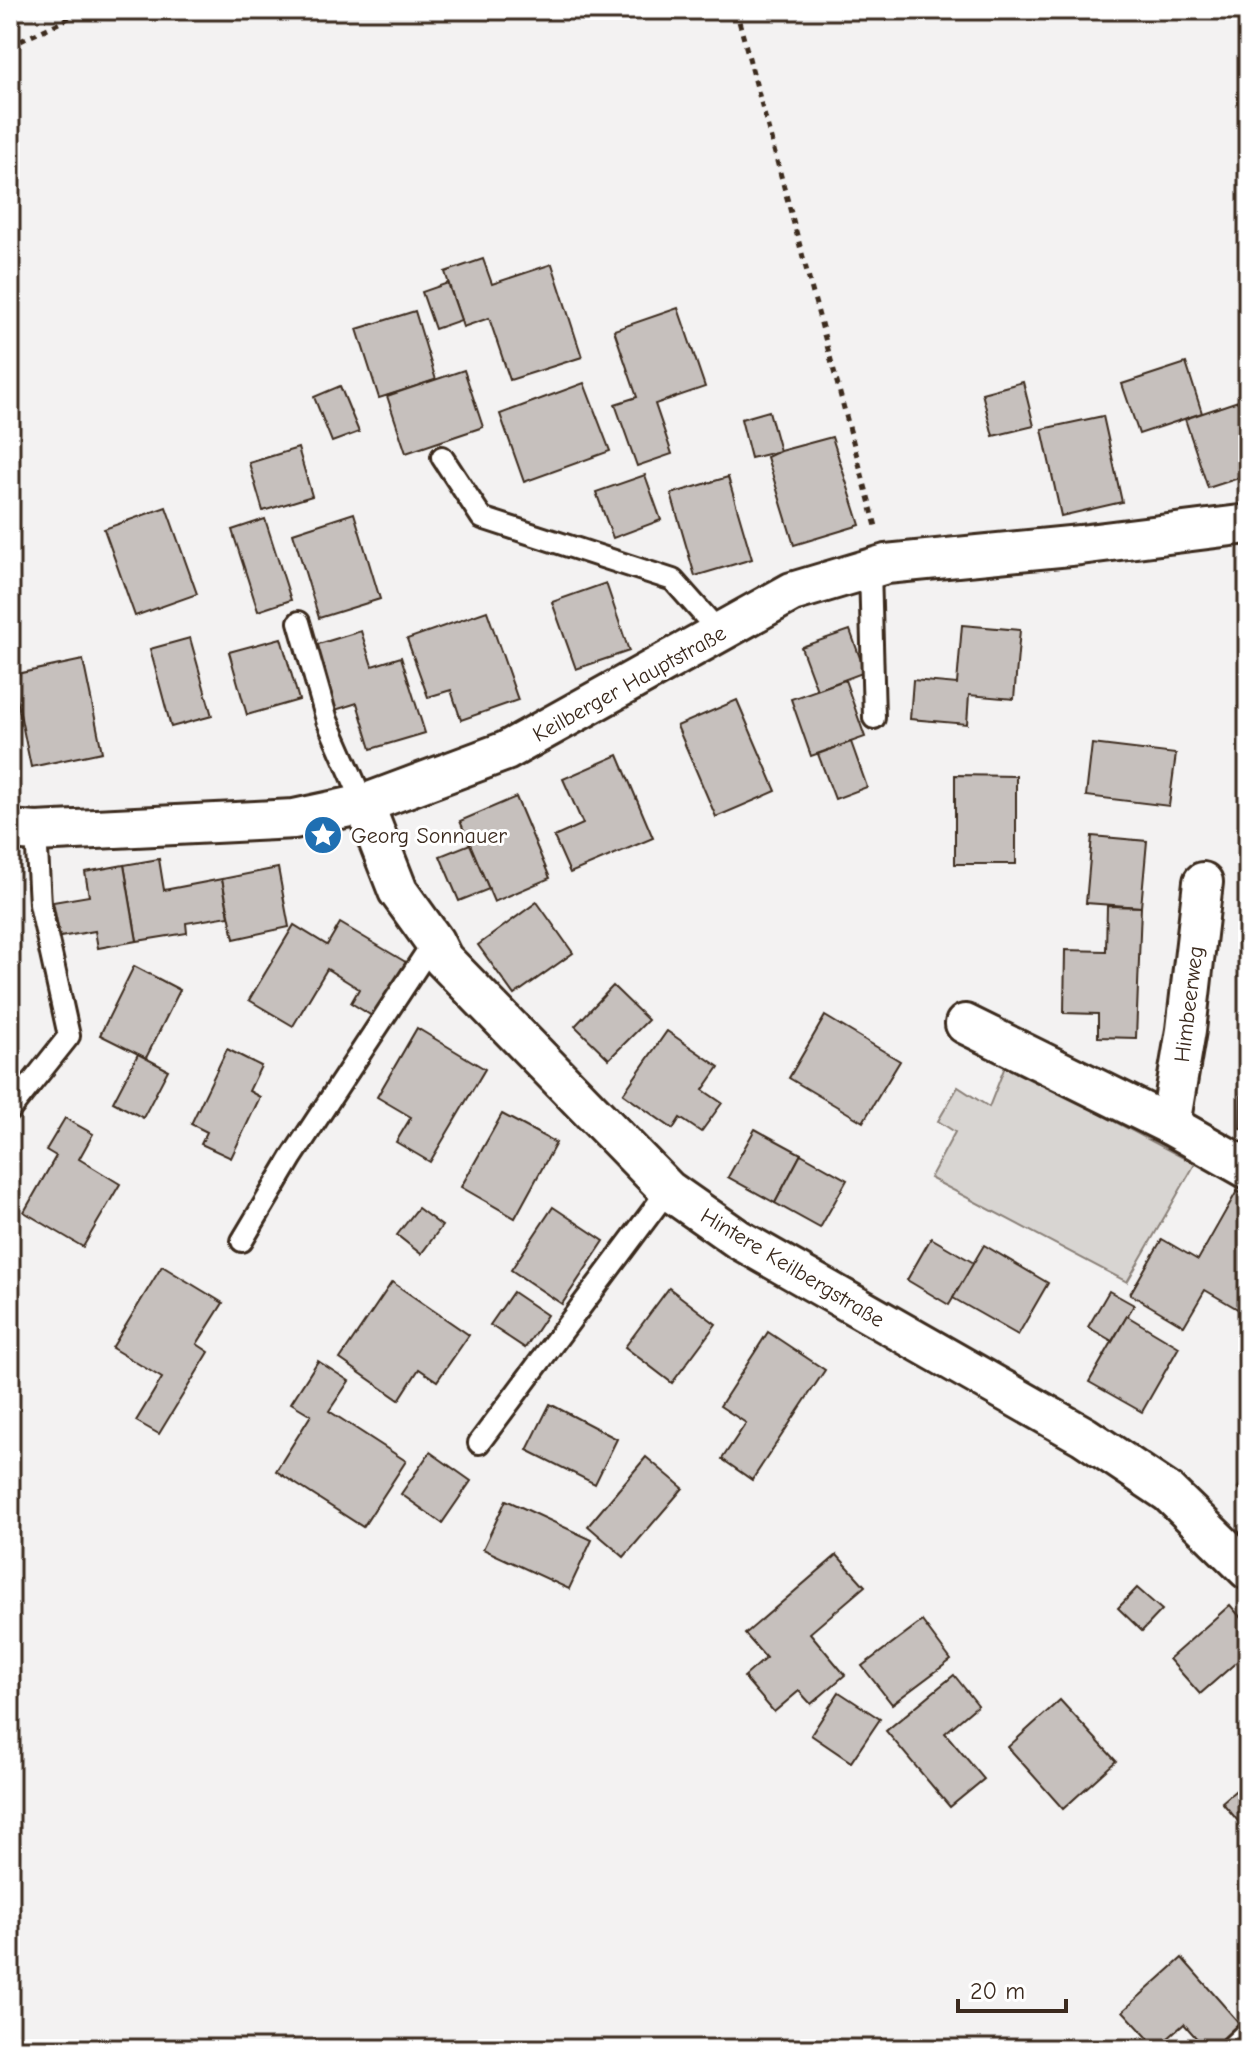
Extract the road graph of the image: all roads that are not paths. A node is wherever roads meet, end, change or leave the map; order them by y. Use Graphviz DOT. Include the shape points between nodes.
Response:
graph roads {
  1 [pos="442,457"];
  2 [pos="1248,524"];
  3 [pos="878,566"];
  4 [pos="299,622"];
  5 [pos="720,633"];
  6 [pos="874,718"];
  7 [pos="364,804"];
  8 [pos="23,831"];
  9 [pos="1203,882"];
  10 [pos="434,941"];
  11 [pos="965,1024"];
  12 [pos="10,1110"];
  13 [pos="1170,1125"];
  14 [pos="1248,1169"];
  15 [pos="668,1190"];
  16 [pos="242,1241"];
  17 [pos="479,1443"];
  18 [pos="1248,1570"];
  19 [pos="1248,2031"];
  20 [pos="1229,2049"];
  1 -- 5 [label="lane" via="482,518 673,580"];
  2 -- 3 [label="street, Keilberger Hauptstraße"];
  3 -- 5 [label="street, Keilberger Hauptstraße" via="792,592"];
  3 -- 6 [label="lane"];
  4 -- 7 [label="lane" via="327,720"];
  5 -- 7 [label="street, Keilberger Hauptstraße" via="506,751"];
  7 -- 8 [label="street, Keilberger Hauptstraße" via="294,819"];
  7 -- 10 [label="street, Hintere Keilbergstraße" via="398,891"];
  8 -- 12 [label="lane" via="69,1036"];
  9 -- 13 [label="street, Himbeerweg"];
  10 -- 15 [label="street, Hintere Keilbergstraße" via="443,959"];
  10 -- 16 [label="lane"];
  11 -- 13 [label="street"];
  13 -- 14 [label="street"];
  15 -- 17 [label="lane"];
  15 -- 18 [label="street, Hintere Keilbergstraße" via="738,1239 1084,1436 1169,1493"];
  19 -- 20 [label="lane"];
}
